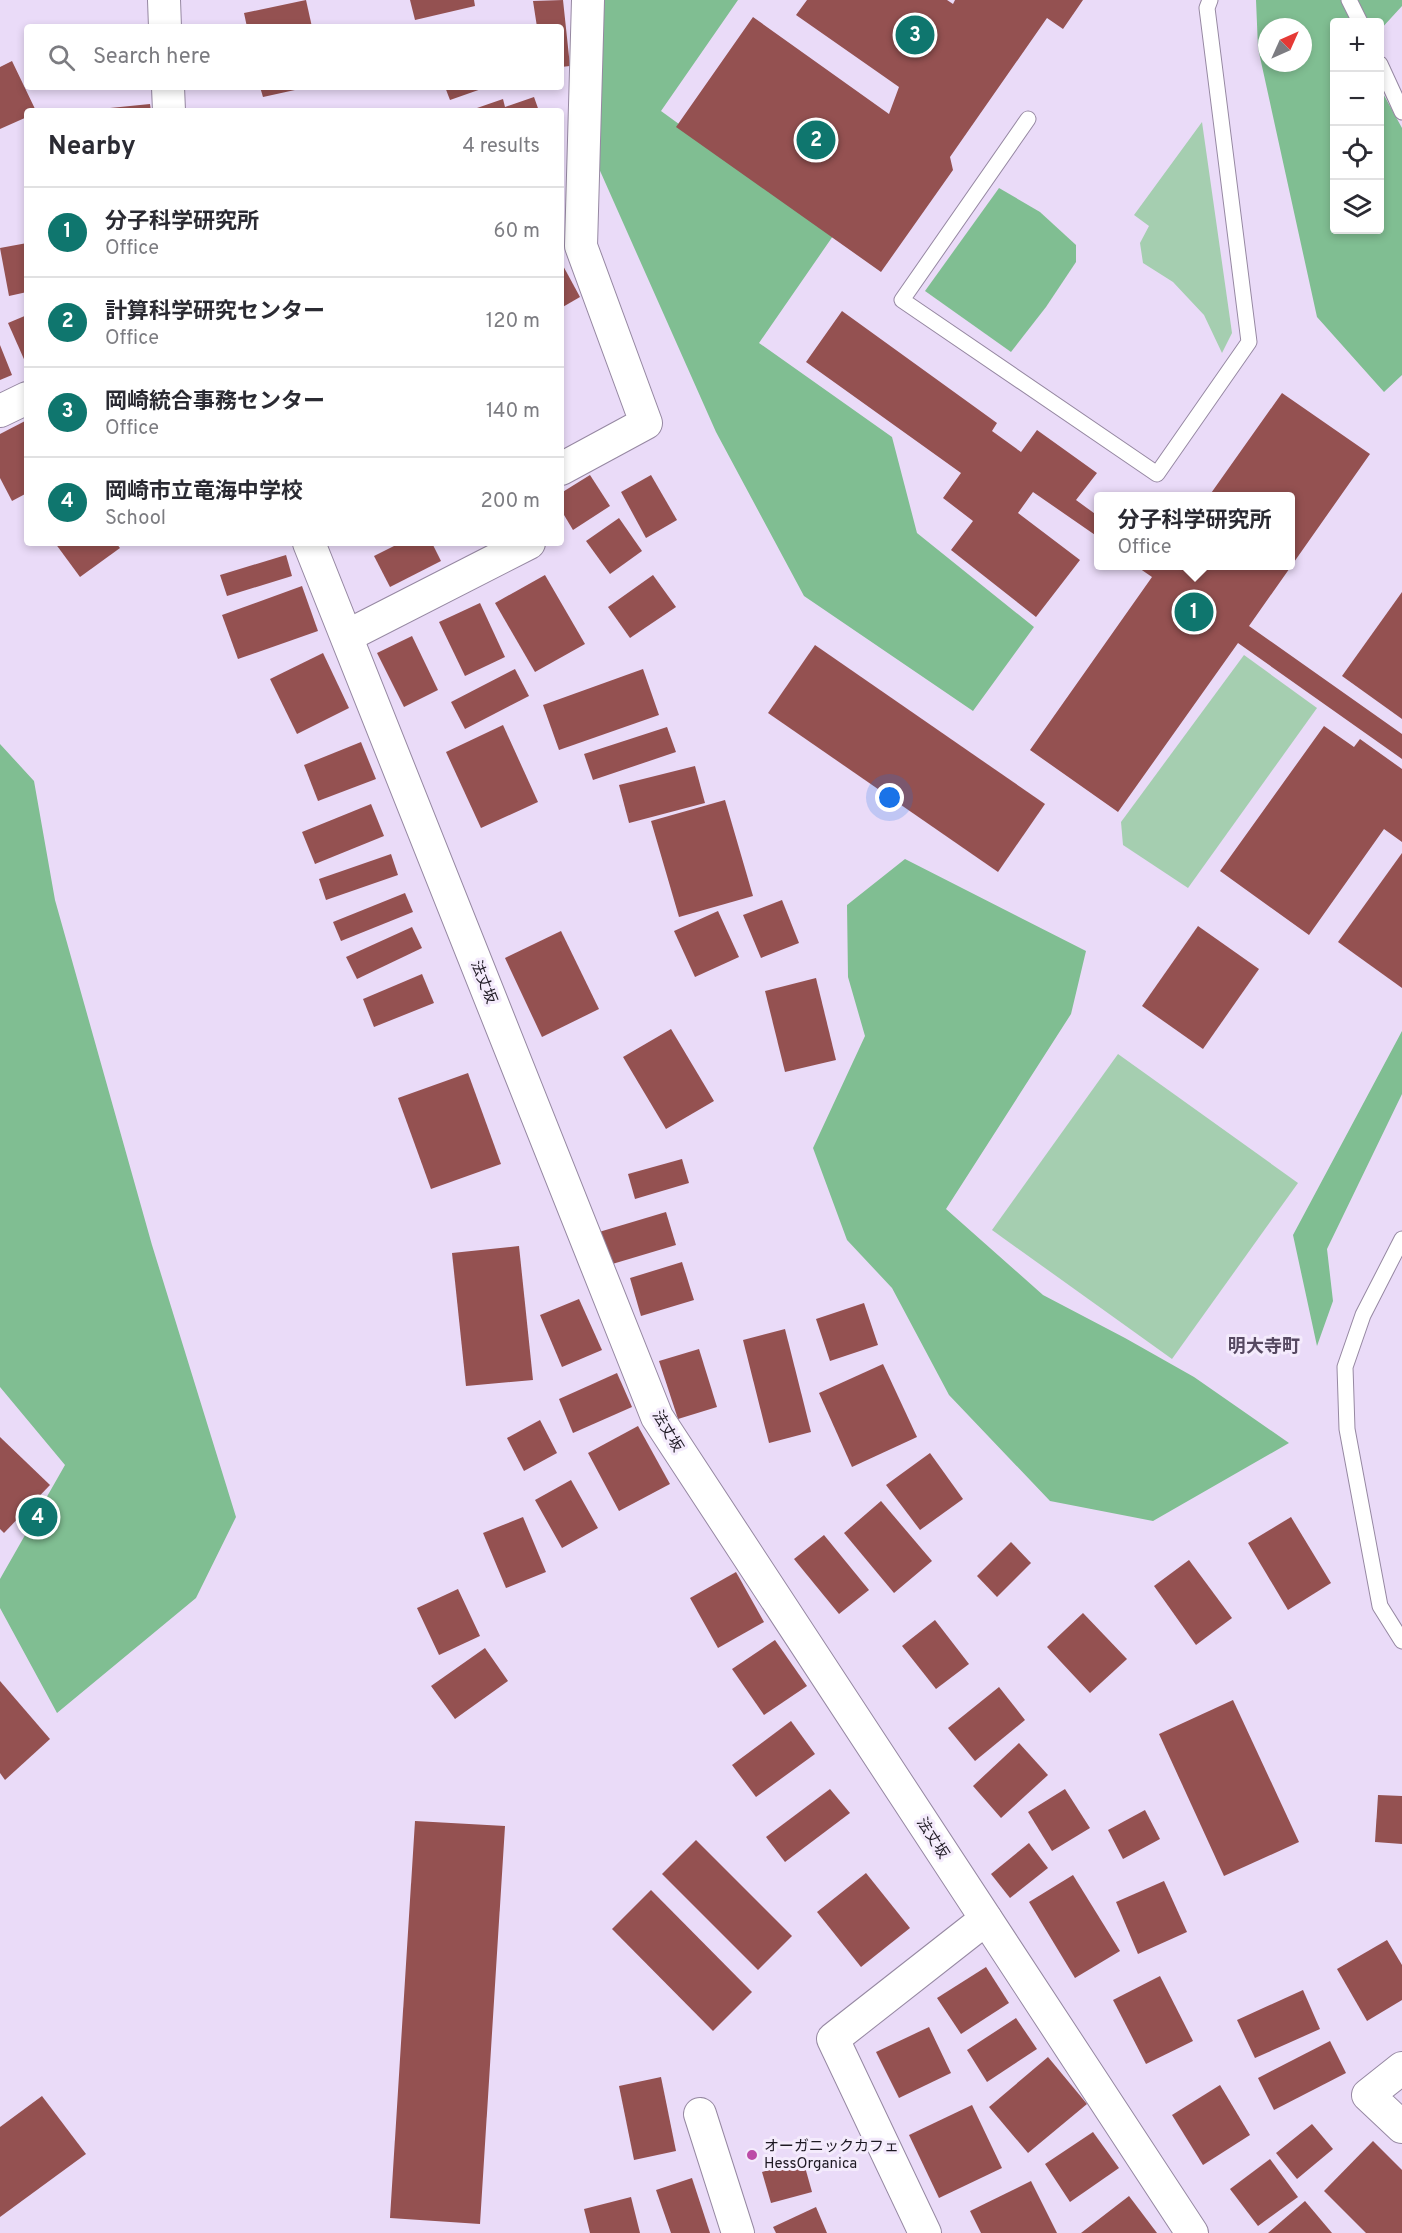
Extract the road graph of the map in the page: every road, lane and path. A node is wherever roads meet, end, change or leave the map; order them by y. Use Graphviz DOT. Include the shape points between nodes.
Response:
graph roads {
  1 [pos="164,0"];
  2 [pos="588,0"];
  3 [pos="1210,0"];
  4 [pos="1349,0"];
  5 [pos="1358,18"];
  6 [pos="165,24"];
  7 [pos="1384,72"];
  8 [pos="168,90"];
  9 [pos="169,108"];
  10 [pos="1402,112"];
  11 [pos="1028,120"];
  12 [pos="24,399"];
  13 [pos="0,411"];
  14 [pos="564,467"];
  15 [pos="310,546"];
  16 [pos="523,546"];
  17 [pos="347,636"];
  18 [pos="1402,1239"];
  19 [pos="1402,1641"];
  20 [pos="986,1919"];
  21 [pos="1402,2068"];
  22 [pos="700,2114"];
  23 [pos="1402,2127"];
  24 [pos="738,2233"];
  25 [pos="925,2233"];
  26 [pos="1192,2233"];
  1 -- 6 [label="street"];
  2 -- 14 [label="street" via="581,246 646,423"];
  3 -- 11 [label="lane" via="1207,8 1213,64 1249,342 1157,474 902,300"];
  4 -- 5 [label="lane"];
  7 -- 10 [label="lane"];
  8 -- 9 [label="street"];
  12 -- 13 [label="street"];
  15 -- 17 [label="street, 法丈坂"];
  16 -- 17 [label="street"];
  17 -- 20 [label="street, 法丈坂" via="657,1417"];
  18 -- 19 [label="lane" via="1363,1315 1345,1367 1347,1429 1380,1606"];
  20 -- 25 [label="street" via="833,2039"];
  20 -- 26 [label="street, 法丈坂"];
  21 -- 23 [label="street" via="1368,2095"];
  22 -- 24 [label="street"];
}
